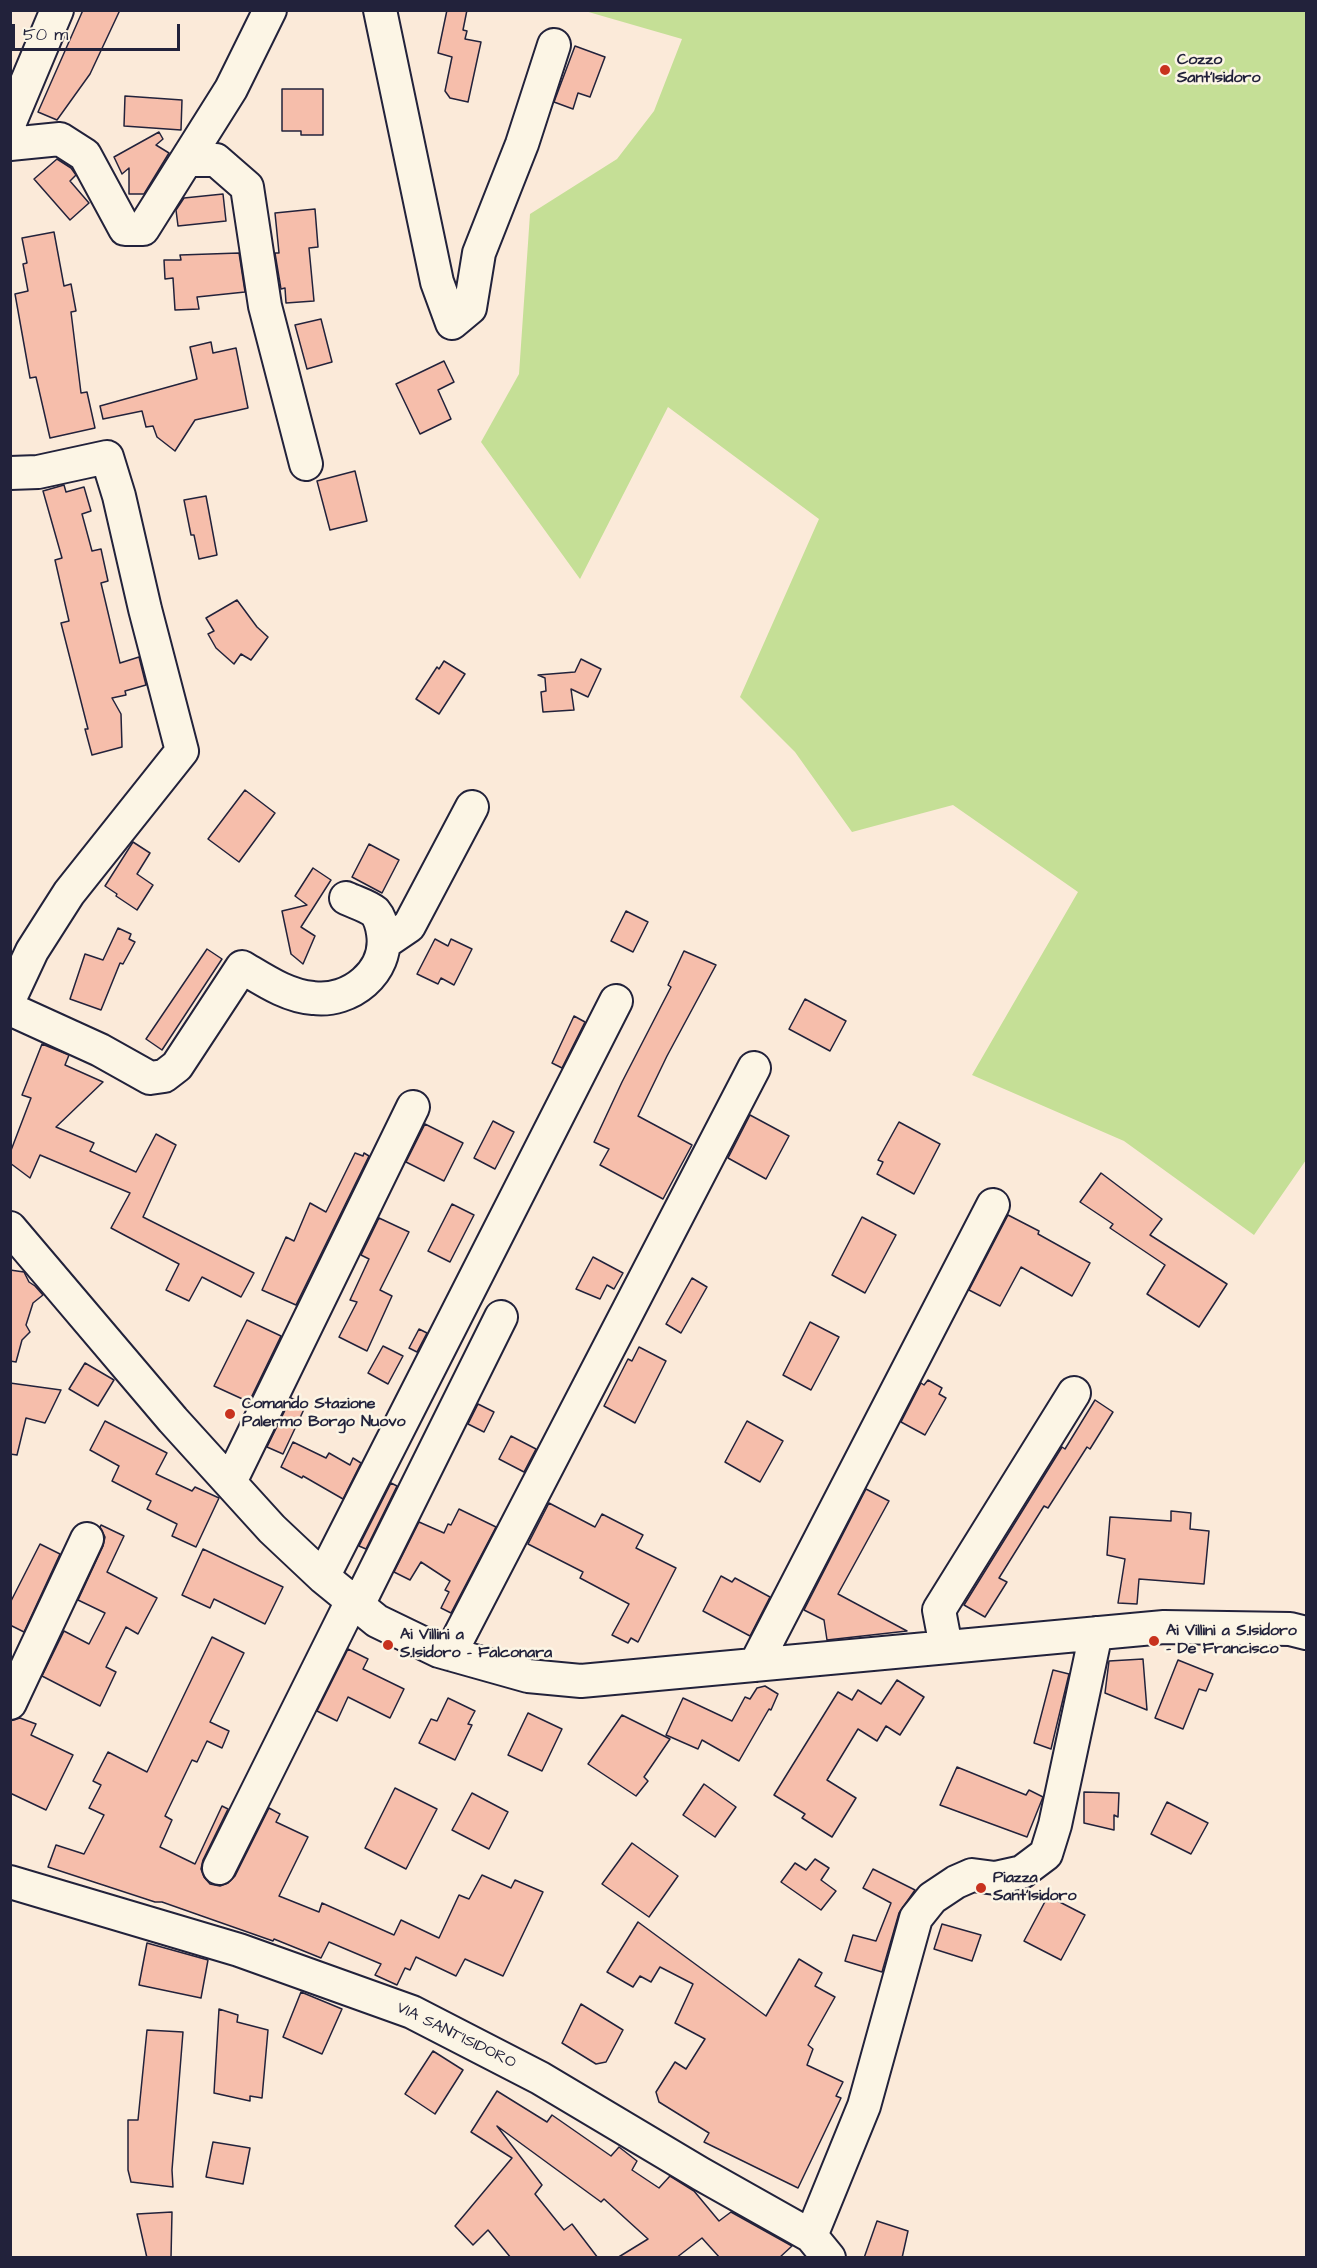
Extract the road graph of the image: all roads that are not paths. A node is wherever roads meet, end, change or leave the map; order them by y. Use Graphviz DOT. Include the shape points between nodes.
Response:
graph roads {
  1 [pos="57,10"];
  2 [pos="270,10"];
  3 [pos="380,10"];
  4 [pos="554,45"];
  5 [pos="10,122"];
  6 [pos="10,144"];
  7 [pos="188,160"];
  8 [pos="306,464"];
  9 [pos="10,474"];
  10 [pos="472,807"];
  11 [pos="346,898"];
  12 [pos="384,943"];
  13 [pos="10,998"];
  14 [pos="616,1001"];
  15 [pos="10,1009"];
  16 [pos="754,1068"];
  17 [pos="413,1107"];
  18 [pos="993,1205"];
  19 [pos="10,1228"];
  20 [pos="501,1317"];
  21 [pos="1074,1393"];
  22 [pos="230,1482"];
  23 [pos="87,1539"];
  24 [pos="323,1577"];
  25 [pos="355,1603"];
  26 [pos="1096,1633"];
  27 [pos="1306,1633"];
  28 [pos="946,1647"];
  29 [pos="450,1654"];
  30 [pos="755,1665"];
  31 [pos="10,1703"];
  32 [pos="219,1868"];
  33 [pos="10,1882"];
  34 [pos="820,2247"];
  1 -- 5 [label="street"];
  2 -- 7 [label="street" via="231,89"];
  3 -- 4 [label="street" via="437,282 452,323 470,309 479,253 522,144"];
  6 -- 7 [label="street" via="60,139 86,155 125,229 143,229"];
  7 -- 8 [label="street" via="216,160 247,187 265,306"];
  9 -- 13 [label="street" via="107,457 182,751 69,893 32,951"];
  10 -- 12 [label="street" via="409,926"];
  11 -- 12 [label="street" via="374,911"];
  12 -- 15 [label="street" via="374,973 349,992 332,997 314,999 289,992 242,967 177,1066 164,1076 150,1078 100,1050"];
  14 -- 24 [label="street"];
  16 -- 29 [label="street"];
  17 -- 22 [label="street"];
  18 -- 30 [label="street"];
  19 -- 22 [label="street"];
  20 -- 25 [label="street"];
  21 -- 28 [label="street" via="939,1610"];
  22 -- 24 [label="street"];
  23 -- 31 [label="street"];
  24 -- 25 [label="street"];
  25 -- 29 [label="street" via="377,1621"];
  25 -- 32 [label="street"];
  26 -- 27 [label="street" via="1164,1627 1290,1629"];
  26 -- 28 [label="street"];
  26 -- 34 [label="street" via="1046,1854 1022,1872 995,1878 972,1875 956,1882 932,1899 916,1918"];
  28 -- 30 [label="street"];
  29 -- 30 [label="street" via="528,1676 581,1681"];
  33 -- 34 [label="street, VIA SANT'ISIDORO" via="239,1950 412,2012 540,2078"];
}
